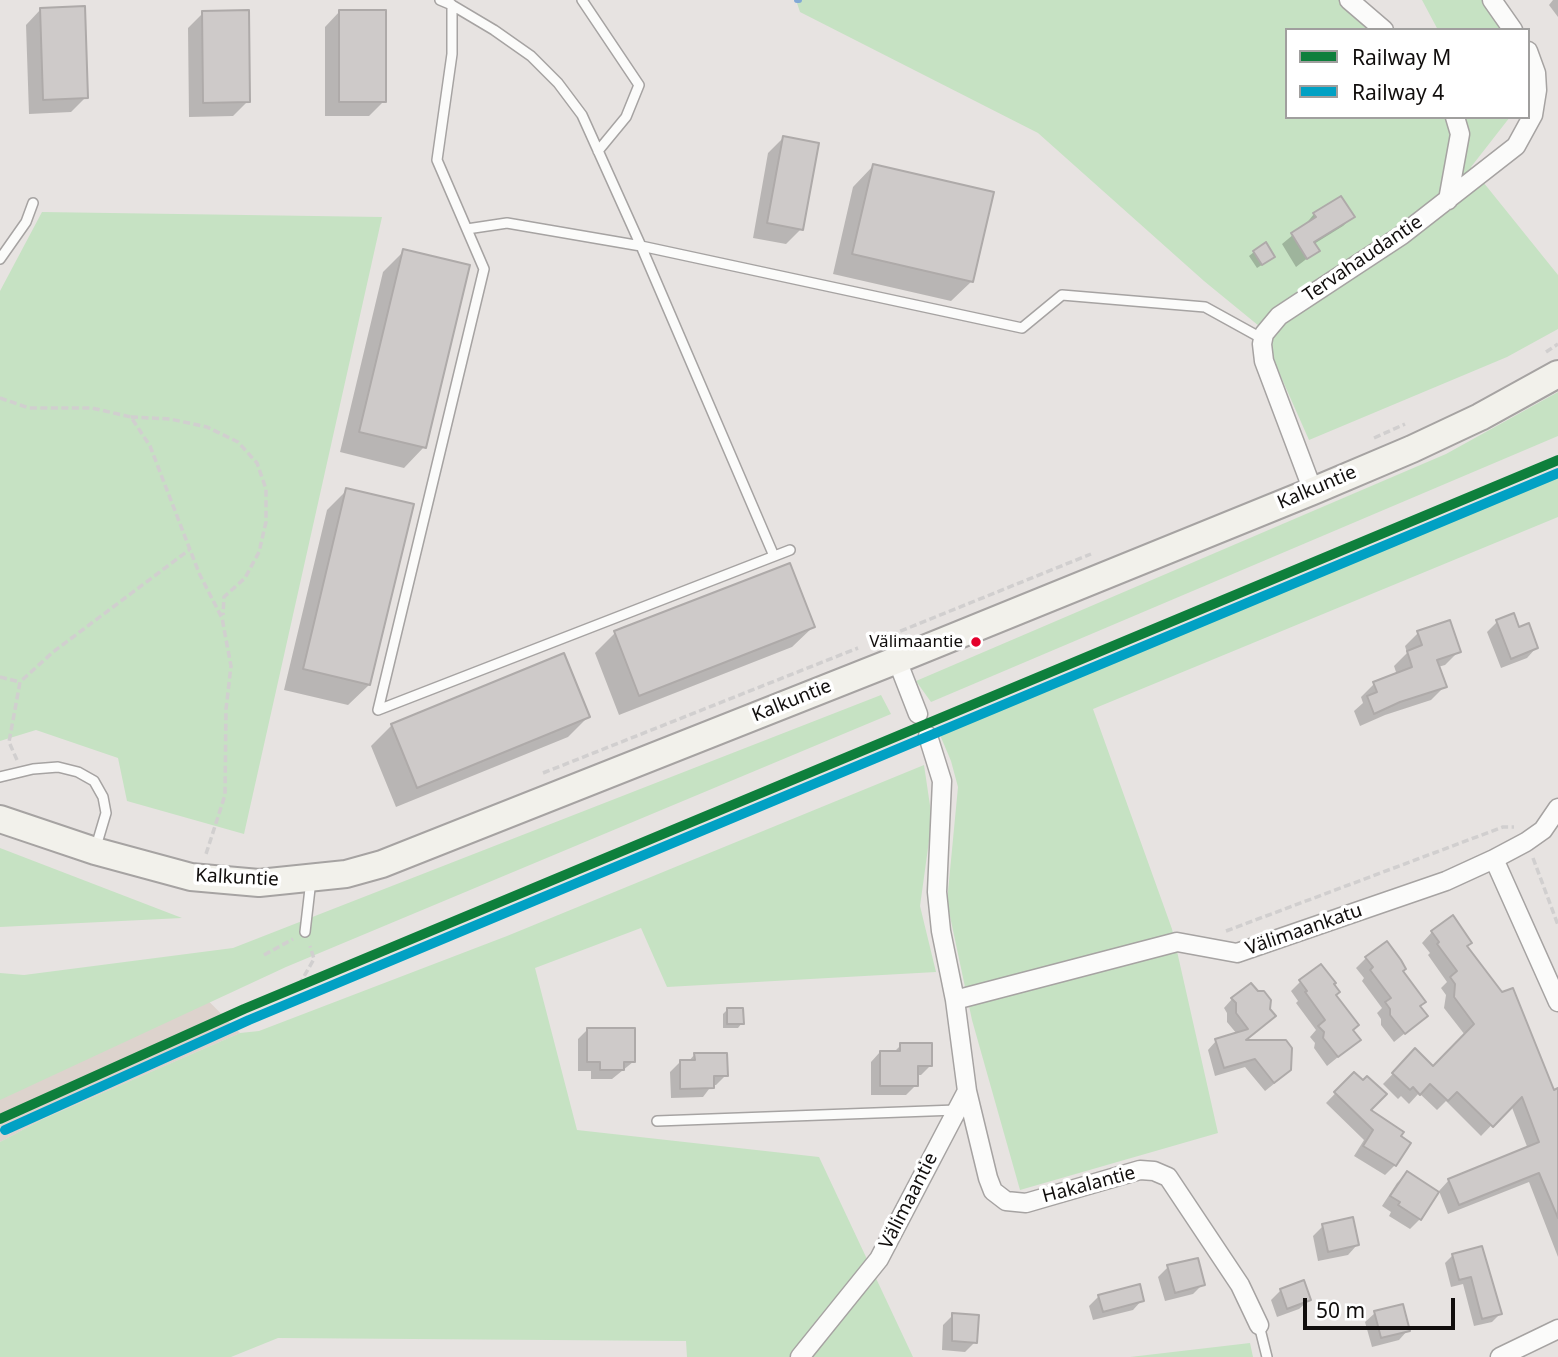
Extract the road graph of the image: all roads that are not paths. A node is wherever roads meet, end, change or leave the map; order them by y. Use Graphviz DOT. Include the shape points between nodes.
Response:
graph roads {
  1 [pos="440,0"];
  2 [pos="582,0"];
  3 [pos="1349,0"];
  4 [pos="1492,0"];
  5 [pos="452,2"];
  6 [pos="1382,28"];
  7 [pos="1512,28"];
  8 [pos="1530,56"];
  9 [pos="1456,119"];
  10 [pos="1530,119"];
  11 [pos="1530,119"];
  12 [pos="598,151"];
  13 [pos="1448,200"];
  14 [pos="33,204"];
  15 [pos="467,229"];
  16 [pos="641,246"];
  17 [pos="0,259"];
  18 [pos="1263,339"];
  19 [pos="1549,365"];
  20 [pos="1313,491"];
  21 [pos="790,550"];
  22 [pos="774,556"];
  23 [pos="897,660"];
  24 [pos="918,714"];
  25 [pos="928,736"];
  26 [pos="0,777"];
  27 [pos="1558,808"];
  28 [pos="0,819"];
  29 [pos="95,851"];
  30 [pos="1494,859"];
  31 [pos="311,878"];
  32 [pos="305,932"];
  33 [pos="955,1000"];
  34 [pos="1558,1002"];
  35 [pos="967,1091"];
  36 [pos="956,1110"];
  37 [pos="657,1121"];
  38 [pos="1259,1325"];
  39 [pos="1558,1329"];
  40 [pos="800,1357"];
  41 [pos="1267,1357"];
  42 [pos="1500,1357"];
  1 -- 5 [label="lane"];
  2 -- 12 [label="lane" via="639,85 626,117"];
  3 -- 6 [label="street"];
  4 -- 7 [label="street"];
  5 -- 12 [label="lane" via="531,56 558,83 582,115"];
  5 -- 15 [label="lane" via="452,54 437,160"];
  8 -- 11 [label="street, Tervahaudantie" via="1537,90"];
  9 -- 13 [label="street" via="1460,134"];
  10 -- 13 [label="street, Tervahaudantie" via="1516,146"];
  12 -- 16 [label="lane"];
  13 -- 18 [label="street, Tervahaudantie" via="1279,316"];
  14 -- 17 [label="lane"];
  15 -- 16 [label="lane" via="508,223"];
  15 -- 22 [label="lane" via="484,269 378,709"];
  16 -- 18 [label="lane" via="1022,328 1062,295 1205,307"];
  16 -- 22 [label="lane"];
  18 -- 20 [label="street" via="1264,361"];
  19 -- 20 [label="street, Kalkuntie" via="1480,417"];
  20 -- 23 [label="street, Kalkuntie"];
  21 -- 22 [label="lane"];
  23 -- 24 [label="street"];
  23 -- 31 [label="street, Kalkuntie" via="382,864"];
  25 -- 33 [label="street" via="942,781 937,892"];
  26 -- 29 [label="lane" via="58,767 94,781 106,813"];
  27 -- 30 [label="street, Välimaankatu" via="1543,830"];
  28 -- 29 [label="street, Kalkuntie"];
  29 -- 31 [label="street, Kalkuntie" via="191,877 259,883"];
  30 -- 33 [label="street, Välimaankatu" via="1446,881 1237,953 1177,942"];
  30 -- 34 [label="street"];
  31 -- 32 [label="lane"];
  33 -- 35 [label="street"];
  35 -- 36 [label="street, Välimaantie"];
  35 -- 38 [label="street, Hakalantie" via="993,1191 1006,1201 1026,1203 1140,1170 1168,1177 1240,1285"];
  36 -- 37 [label="lane"];
  36 -- 40 [label="street, Välimaantie" via="879,1259"];
  38 -- 41 [label="lane, Hakalantie"];
  39 -- 42 [label="street"];
}
